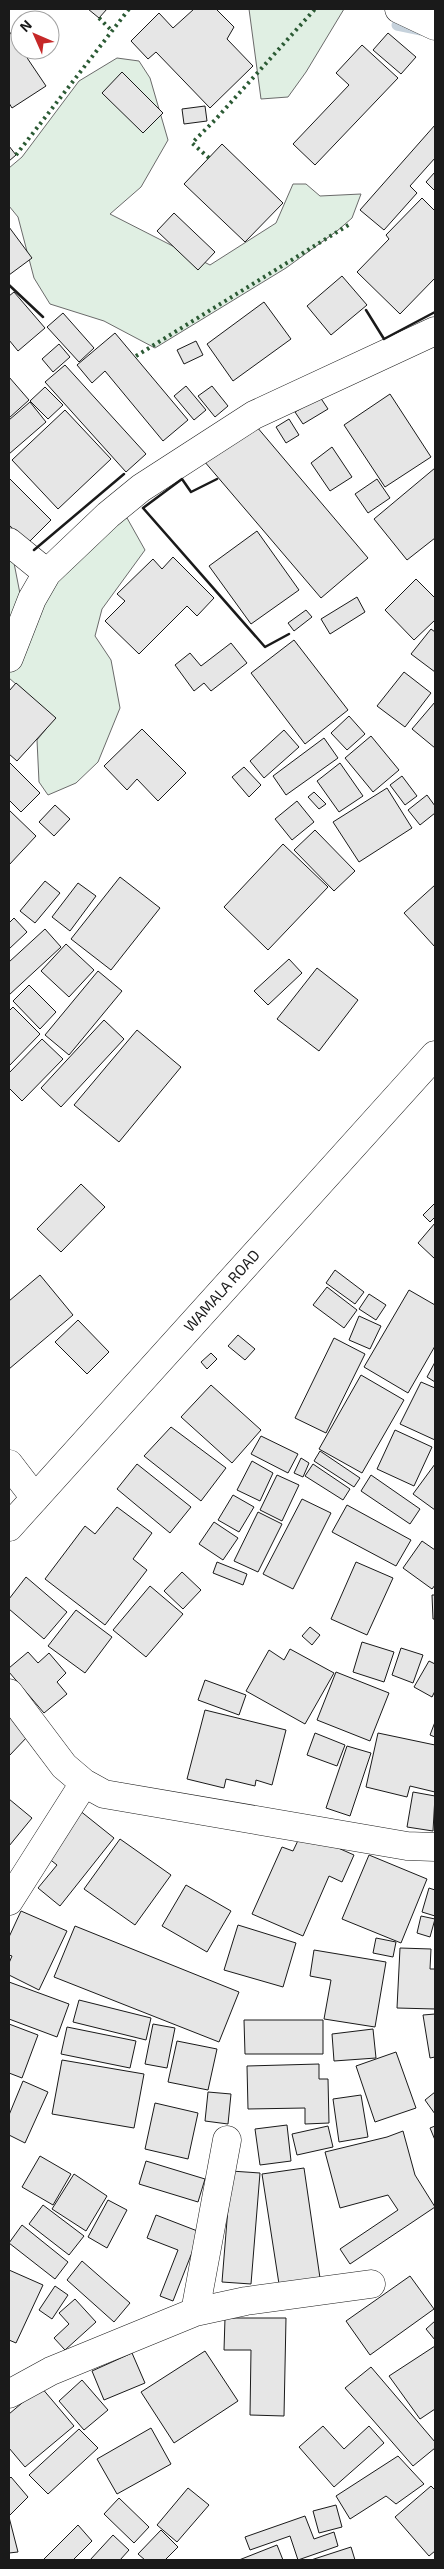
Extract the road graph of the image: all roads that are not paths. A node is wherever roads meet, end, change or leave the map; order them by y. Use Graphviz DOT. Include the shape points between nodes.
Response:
graph roads {
  1 [pos="399,9"];
  2 [pos="435,26"];
  3 [pos="435,331"];
  4 [pos="9,542"];
  5 [pos="47,573"];
  6 [pos="9,658"];
  7 [pos="435,1055"];
  8 [pos="9,1464"];
  9 [pos="36,1498"];
  10 [pos="9,1527"];
  11 [pos="9,1693"];
  12 [pos="84,1783"];
  13 [pos="435,1847"];
  14 [pos="9,1901"];
  15 [pos="227,2140"];
  16 [pos="371,2284"];
  17 [pos="195,2312"];
  18 [pos="9,2394"];
  1 -- 2 [label="street"];
  3 -- 5 [label="street" via="246,420 141,488"];
  4 -- 5 [label="street"];
  5 -- 6 [label="street" via="32,598"];
  7 -- 9 [label="street, WAMALA ROAD"];
  8 -- 9 [label="street"];
  9 -- 10 [label="street, WAMALA ROAD"];
  11 -- 12 [label="street" via="64,1766"];
  12 -- 13 [label="street" via="104,1794 407,1846"];
  12 -- 14 [label="street"];
  15 -- 17 [label="street"];
  16 -- 17 [label="street"];
  17 -- 18 [label="street" via="50,2371"];
}
